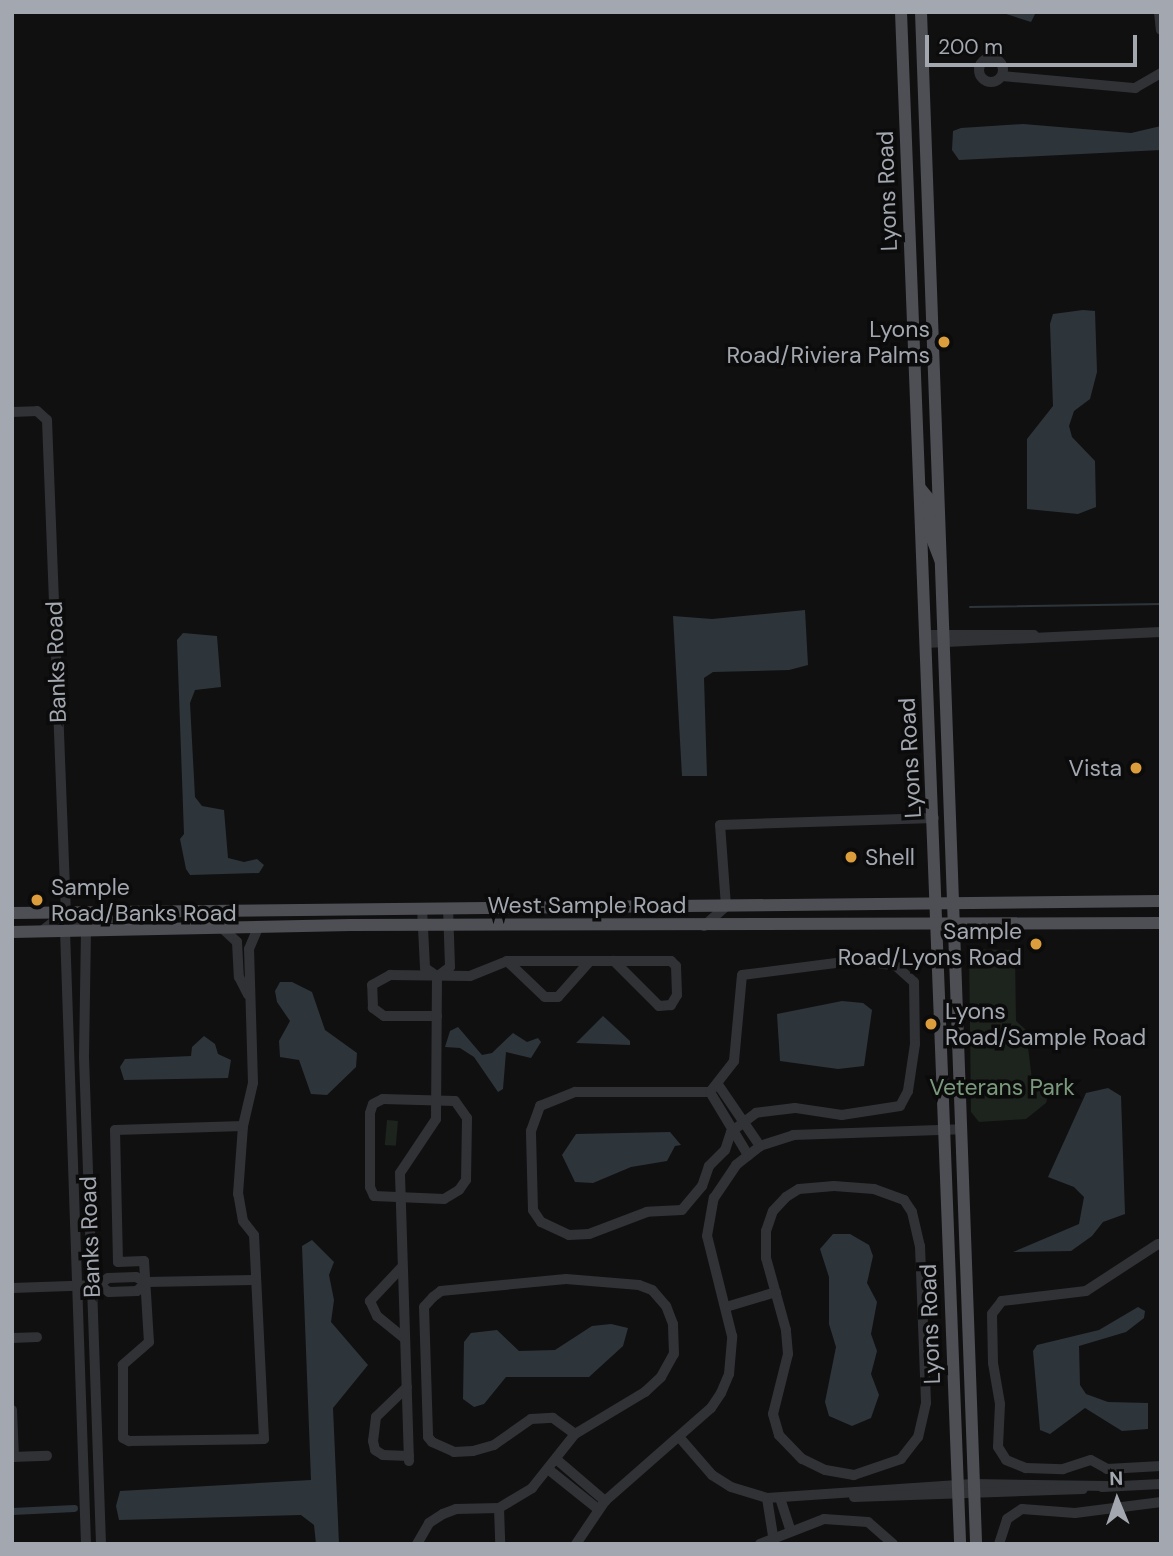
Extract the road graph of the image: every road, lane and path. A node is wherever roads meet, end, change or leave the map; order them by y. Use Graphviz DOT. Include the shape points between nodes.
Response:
graph roads {
  1 [pos="901,12"];
  2 [pos="921,12"];
  3 [pos="1159,12"];
  4 [pos="1161,30"];
  5 [pos="1161,73"];
  6 [pos="1002,76"];
  7 [pos="927,150"];
  8 [pos="906,151"];
  9 [pos="12,412"];
  10 [pos="920,488"];
  11 [pos="944,570"];
  12 [pos="1161,632"];
  13 [pos="947,638"];
  14 [pos="925,639"];
  15 [pos="934,818"];
  16 [pos="1161,901"];
  17 [pos="934,903"];
  18 [pos="953,904"];
  19 [pos="726,906"];
  20 [pos="422,908"];
  21 [pos="448,908"];
  22 [pos="185,910"];
  23 [pos="66,912"];
  24 [pos="12,913"];
  25 [pos="1161,923"];
  26 [pos="423,925"];
  27 [pos="449,925"];
  28 [pos="934,925"];
  29 [pos="259,926"];
  30 [pos="704,926"];
  31 [pos="953,926"];
  32 [pos="221,927"];
  33 [pos="65,930"];
  34 [pos="86,930"];
  35 [pos="12,932"];
  36 [pos="40,932"];
  37 [pos="507,961"];
  38 [pos="590,961"];
  39 [pos="614,961"];
  40 [pos="437,976"];
  41 [pos="250,999"];
  42 [pos="437,1016"];
  43 [pos="714,1089"];
  44 [pos="436,1099"];
  45 [pos="744,1121"];
  46 [pos="243,1126"];
  47 [pos="734,1129"];
  48 [pos="961,1129"];
  49 [pos="944,1130"];
  50 [pos="760,1146"];
  51 [pos="748,1154"];
  52 [pos="400,1200"];
  53 [pos="1160,1243"];
  54 [pos="402,1266"];
  55 [pos="253,1280"];
  56 [pos="146,1282"];
  57 [pos="96,1285"];
  58 [pos="78,1286"];
  59 [pos="12,1288"];
  60 [pos="776,1292"];
  61 [pos="726,1307"];
  62 [pos="37,1337"];
  63 [pos="12,1338"];
  64 [pos="404,1338"];
  65 [pos="407,1387"];
  66 [pos="12,1410"];
  67 [pos="575,1434"];
  68 [pos="680,1438"];
  69 [pos="47,1456"];
  70 [pos="13,1457"];
  71 [pos="556,1459"];
  72 [pos="1161,1466"];
  73 [pos="548,1469"];
  74 [pos="1161,1485"];
  75 [pos="974,1490"];
  76 [pos="958,1491"];
  77 [pos="780,1497"];
  78 [pos="767,1498"];
  79 [pos="1161,1502"];
  80 [pos="602,1505"];
  81 [pos="499,1508"];
  82 [pos="790,1529"];
  83 [pos="773,1536"];
  84 [pos="86,1544"];
  85 [pos="101,1544"];
  86 [pos="417,1544"];
  87 [pos="500,1544"];
  88 [pos="576,1544"];
  89 [pos="760,1544"];
  90 [pos="892,1544"];
  91 [pos="960,1544"];
  92 [pos="976,1544"];
  93 [pos="999,1544"];
  1 -- 8 [label="main road, Lyons Road"];
  2 -- 7 [label="main road, Lyons Road"];
  3 -- 4 [label="street"];
  5 -- 6 [label="street" via="1135,88"];
  7 -- 8 [label="main road"];
  7 -- 11 [label="main road, Lyons Road"];
  8 -- 10 [label="main road, Lyons Road"];
  9 -- 23 [label="street, Banks Road" via="43,414 47,420"];
  10 -- 11 [label="main road" via="929,499 931,536"];
  10 -- 14 [label="main road, Lyons Road"];
  11 -- 13 [label="main road, Lyons Road"];
  12 -- 13 [label="street" via="1038,636 1016,632"];
  13 -- 14 [label="street"];
  13 -- 18 [label="main road, Lyons Road"];
  14 -- 15 [label="main road, Lyons Road"];
  15 -- 17 [label="main road, Lyons Road"];
  15 -- 19 [label="street" via="720,825"];
  16 -- 18 [label="main road, West Sample Road"];
  17 -- 18 [label="main road, West Sample Road"];
  17 -- 19 [label="main road, West Sample Road"];
  17 -- 28 [label="main road, Lyons Road"];
  18 -- 31 [label="main road, Lyons Road"];
  19 -- 21 [label="main road, West Sample Road"];
  19 -- 30 [label="street"];
  20 -- 21 [label="main road, West Sample Road"];
  20 -- 22 [label="main road, West Sample Road"];
  20 -- 26 [label="street"];
  21 -- 27 [label="street"];
  22 -- 23 [label="main road, West Sample Road"];
  22 -- 33 [label="street" via="159,917 78,919"];
  23 -- 24 [label="main road, West Sample Road"];
  23 -- 36 [label="street"];
  25 -- 31 [label="main road, West Sample Road"];
  26 -- 27 [label="main road, West Sample Road"];
  26 -- 29 [label="main road, West Sample Road"];
  26 -- 40 [label="street" via="425,968"];
  27 -- 30 [label="main road, West Sample Road"];
  27 -- 40 [label="street" via="450,967"];
  28 -- 30 [label="main road, West Sample Road"];
  28 -- 31 [label="main road, West Sample Road"];
  28 -- 49 [label="main road, Lyons Road"];
  29 -- 32 [label="main road, West Sample Road"];
  29 -- 41 [label="street" via="249,949"];
  31 -- 48 [label="main road, Lyons Road"];
  32 -- 34 [label="main road, West Sample Road"];
  32 -- 41 [label="street" via="237,942 239,976"];
  33 -- 34 [label="main road, West Sample Road"];
  33 -- 36 [label="main road, West Sample Road"];
  33 -- 58 [label="street, Banks Road"];
  34 -- 57 [label="street, Banks Road" via="84,1057"];
  35 -- 36 [label="main road, West Sample Road"];
  37 -- 38 [label="street"];
  37 -- 38 [label="street" via="545,997 558,997"];
  37 -- 40 [label="street" via="470,976"];
  38 -- 39 [label="street"];
  39 -- 39 [label="street" via="659,1006 671,1005 677,995 676,966 671,961"];
  40 -- 42 [label="street"];
  40 -- 42 [label="street" via="390,975 372,985 369,997 373,1008 384,1016"];
  41 -- 46 [label="street" via="253,1083"];
  42 -- 44 [label="street"];
  43 -- 45 [label="street"];
  43 -- 45 [label="street" via="737,1048 742,975 859,960 906,971 915,989 915,1044 908,1091 900,1106 842,1115 779,1108"];
  43 -- 47 [label="street"];
  43 -- 47 [label="street" via="575,1092 540,1106 531,1131 533,1210 569,1235 589,1234 647,1212 682,1210 702,1186 709,1166 725,1150"];
  44 -- 52 [label="street" via="436,1119 400,1173"];
  44 -- 52 [label="street" via="455,1101 467,1118 466,1180 444,1199"];
  44 -- 52 [label="street" via="383,1099 373,1104 370,1187 382,1199"];
  45 -- 47 [label="street"];
  45 -- 50 [label="street"];
  46 -- 55 [label="street" via="239,1194 243,1221 254,1235"];
  46 -- 56 [label="street" via="115,1130 118,1262 144,1261"];
  47 -- 51 [label="street"];
  48 -- 49 [label="street"];
  48 -- 75 [label="main road, Lyons Road"];
  49 -- 50 [label="street" via="793,1135"];
  49 -- 76 [label="main road, Lyons Road"];
  50 -- 51 [label="street"];
  51 -- 61 [label="street" via="724,1180 709,1217 710,1254"];
  52 -- 54 [label="street"];
  53 -- 72 [label="street" via="1097,1286 1072,1294 1013,1297 1002,1301 992,1314 1000,1404 998,1447 1006,1460 1026,1468 1063,1469 1091,1460 1107,1469"];
  54 -- 64 [label="street"];
  54 -- 64 [label="street" via="370,1301 377,1316"];
  55 -- 56 [label="street"];
  55 -- 56 [label="street" via="264,1439 129,1441 123,1438 123,1365 149,1342"];
  56 -- 57 [label="street" via="136,1277 108,1278"];
  57 -- 58 [label="street"];
  57 -- 85 [label="street, Banks Road"];
  58 -- 59 [label="street"];
  58 -- 84 [label="street, Banks Road"];
  60 -- 60 [label="street" via="788,1354 773,1414 786,1445 825,1470 854,1475 901,1459 918,1437 926,1403 920,1246 904,1199 874,1189 834,1186 799,1189 786,1197 773,1211 766,1231 766,1258"];
  60 -- 61 [label="street"];
  61 -- 68 [label="street" via="732,1336 729,1374 712,1408"];
  62 -- 63 [label="street"];
  64 -- 65 [label="street"];
  65 -- 65 [label="street" via="376,1417 373,1441 375,1450 383,1455 409,1458"];
  66 -- 70 [label="street"];
  67 -- 67 [label="street" via="553,1418 531,1419 494,1445 473,1451 454,1452 432,1443 428,1437 425,1307 433,1297 441,1292 566,1279 652,1290 666,1306 673,1324 670,1366 645,1392"];
  67 -- 71 [label="street"];
  68 -- 78 [label="street" via="712,1475 731,1487"];
  68 -- 80 [label="street"];
  69 -- 70 [label="street"];
  71 -- 73 [label="street"];
  71 -- 80 [label="street"];
  73 -- 80 [label="street"];
  73 -- 81 [label="street" via="532,1488"];
  74 -- 75 [label="street"];
  75 -- 76 [label="street"];
  75 -- 92 [label="main road, Lyons Road"];
  76 -- 77 [label="street"];
  76 -- 91 [label="main road, Lyons Road"];
  77 -- 78 [label="street"];
  77 -- 82 [label="street"];
  78 -- 83 [label="street"];
  79 -- 93 [label="street" via="1075,1513 1022,1509 1007,1519"];
  80 -- 88 [label="street"];
  81 -- 86 [label="street" via="456,1509 443,1514 429,1524"];
  81 -- 87 [label="street"];
  82 -- 83 [label="street"];
  82 -- 90 [label="street" via="824,1519 858,1519"];
  83 -- 89 [label="street"];
}
